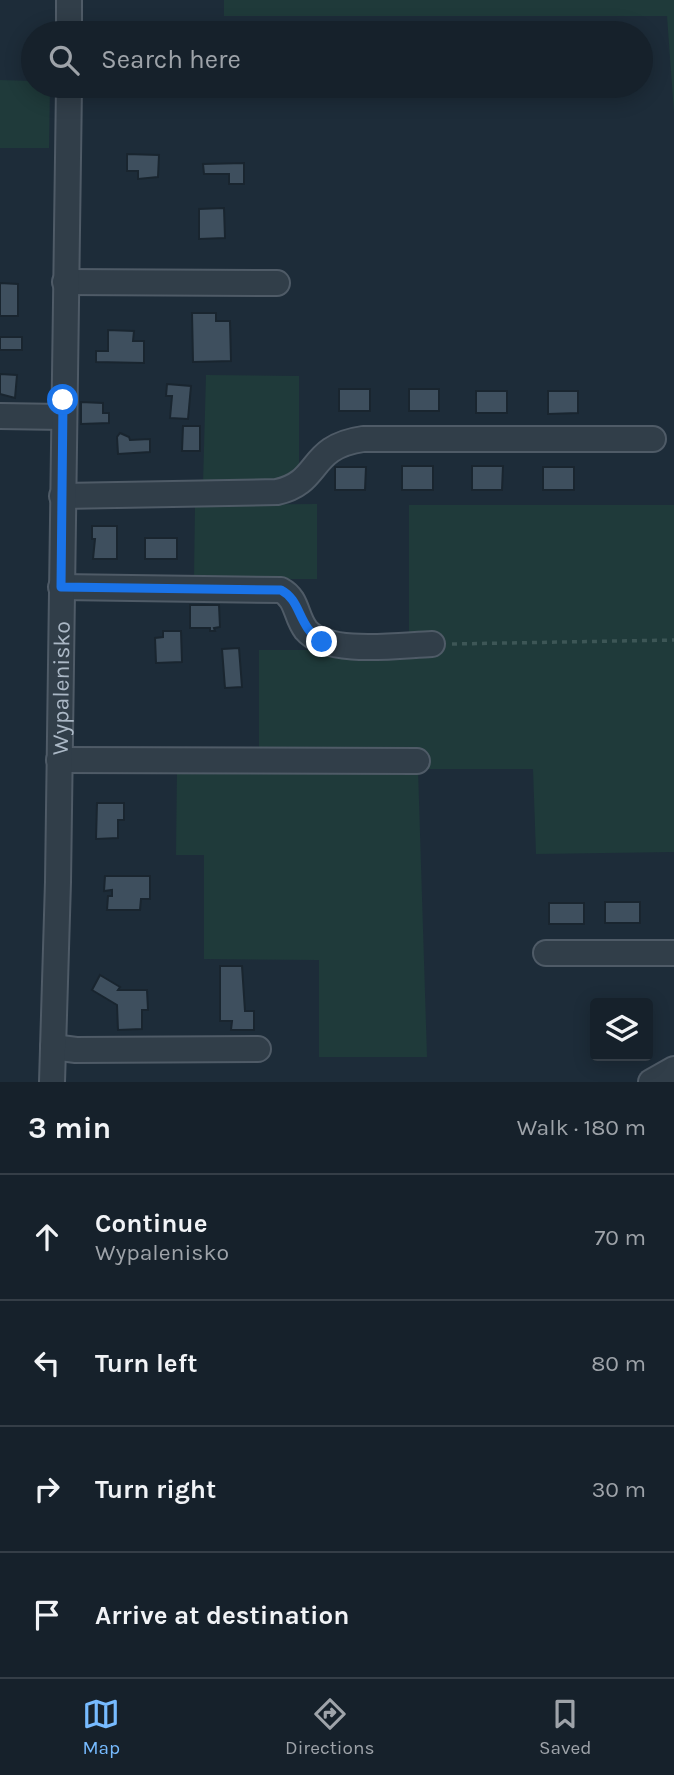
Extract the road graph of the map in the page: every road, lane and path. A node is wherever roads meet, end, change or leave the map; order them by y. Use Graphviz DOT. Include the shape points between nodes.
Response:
graph roads {
  1 [pos="69,0"];
  2 [pos="69,21"];
  3 [pos="69,98"];
  4 [pos="65,282"];
  5 [pos="277,283"];
  6 [pos="0,416"];
  7 [pos="63,417"];
  8 [pos="653,439"];
  9 [pos="62,496"];
  10 [pos="61,587"];
  11 [pos="674,639"];
  12 [pos="432,644"];
  13 [pos="59,760"];
  14 [pos="417,761"];
  15 [pos="546,953"];
  16 [pos="674,953"];
  17 [pos="53,1047"];
  18 [pos="258,1049"];
  19 [pos="674,1069"];
  20 [pos="51,1082"];
  21 [pos="651,1082"];
  1 -- 2 [label="street"];
  3 -- 4 [label="street, Wypalenisko"];
  4 -- 5 [label="street"];
  4 -- 7 [label="street, Wypalenisko"];
  6 -- 7 [label="street"];
  7 -- 9 [label="street, Wypalenisko"];
  8 -- 9 [label="street" via="363,439 332,446 315,462 306,480 277,492"];
  9 -- 10 [label="street, Wypalenisko"];
  10 -- 12 [label="street" via="281,590 289,594 305,629 322,642 342,646"];
  10 -- 13 [label="street, Wypalenisko"];
  11 -- 12 [label="path"];
  13 -- 14 [label="street"];
  13 -- 17 [label="street, Wypalenisko"];
  15 -- 16 [label="street"];
  17 -- 18 [label="street"];
  17 -- 20 [label="street, Wypalenisko"];
  19 -- 21 [label="street"];
}
